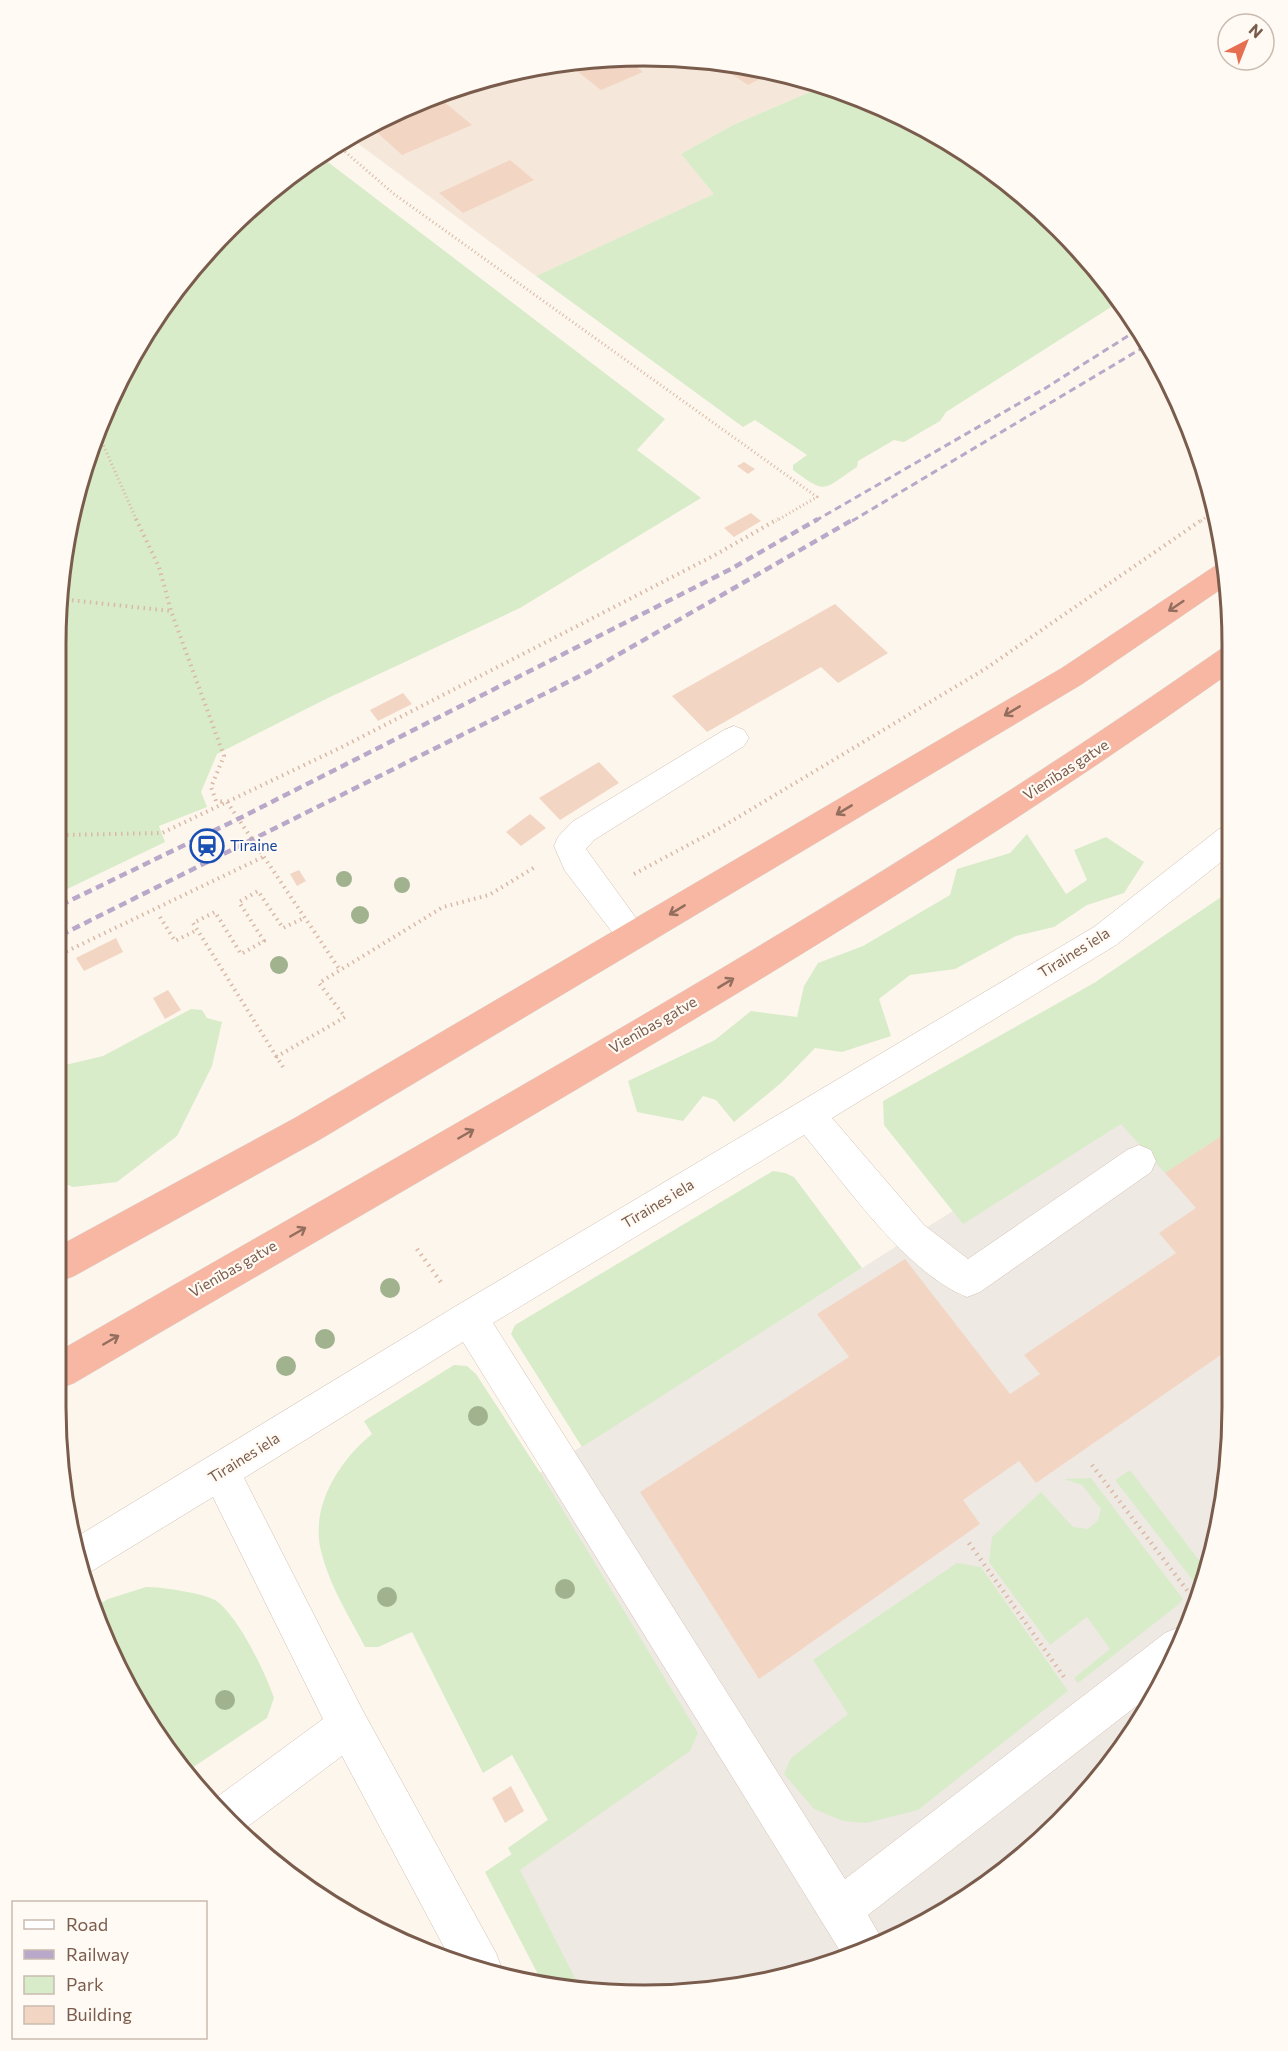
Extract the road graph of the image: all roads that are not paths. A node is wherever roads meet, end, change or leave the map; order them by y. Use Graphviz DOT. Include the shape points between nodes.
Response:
graph roads {
  1 [pos="1218,578"];
  2 [pos="1222,664"];
  3 [pos="734,738"];
  4 [pos="1222,844"];
  5 [pos="633,936"];
  6 [pos="808,1114"];
  7 [pos="1139,1161"];
  8 [pos="66,1261"];
  9 [pos="469,1318"];
  10 [pos="66,1367"];
  11 [pos="220,1472"];
  12 [pos="85,1554"];
  13 [pos="1164,1659"];
  14 [pos="348,1726"];
  15 [pos="232,1812"];
  16 [pos="840,1910"];
  17 [pos="860,1943"];
  18 [pos="475,1959"];
  1 -- 5 [label="highway, one-way" via="1072,676"];
  10 -- 2 [label="highway, Vienības gatve, one-way" via="724,984 957,841 1155,712"];
  3 -- 5 [label="street" via="583,831 569,846 576,862"];
  4 -- 6 [label="street, Tīraines iela" via="1105,936"];
  5 -- 8 [label="highway" via="308,1129"];
  6 -- 7 [label="street" via="911,1237 967,1280"];
  6 -- 9 [label="street, Tīraines iela"];
  9 -- 11 [label="street, Tīraines iela"];
  9 -- 16 [label="street"];
  11 -- 12 [label="street, Tīraines iela"];
  11 -- 14 [label="street"];
  13 -- 16 [label="street"];
  14 -- 15 [label="street"];
  14 -- 18 [label="street"];
  16 -- 17 [label="street"];
}
